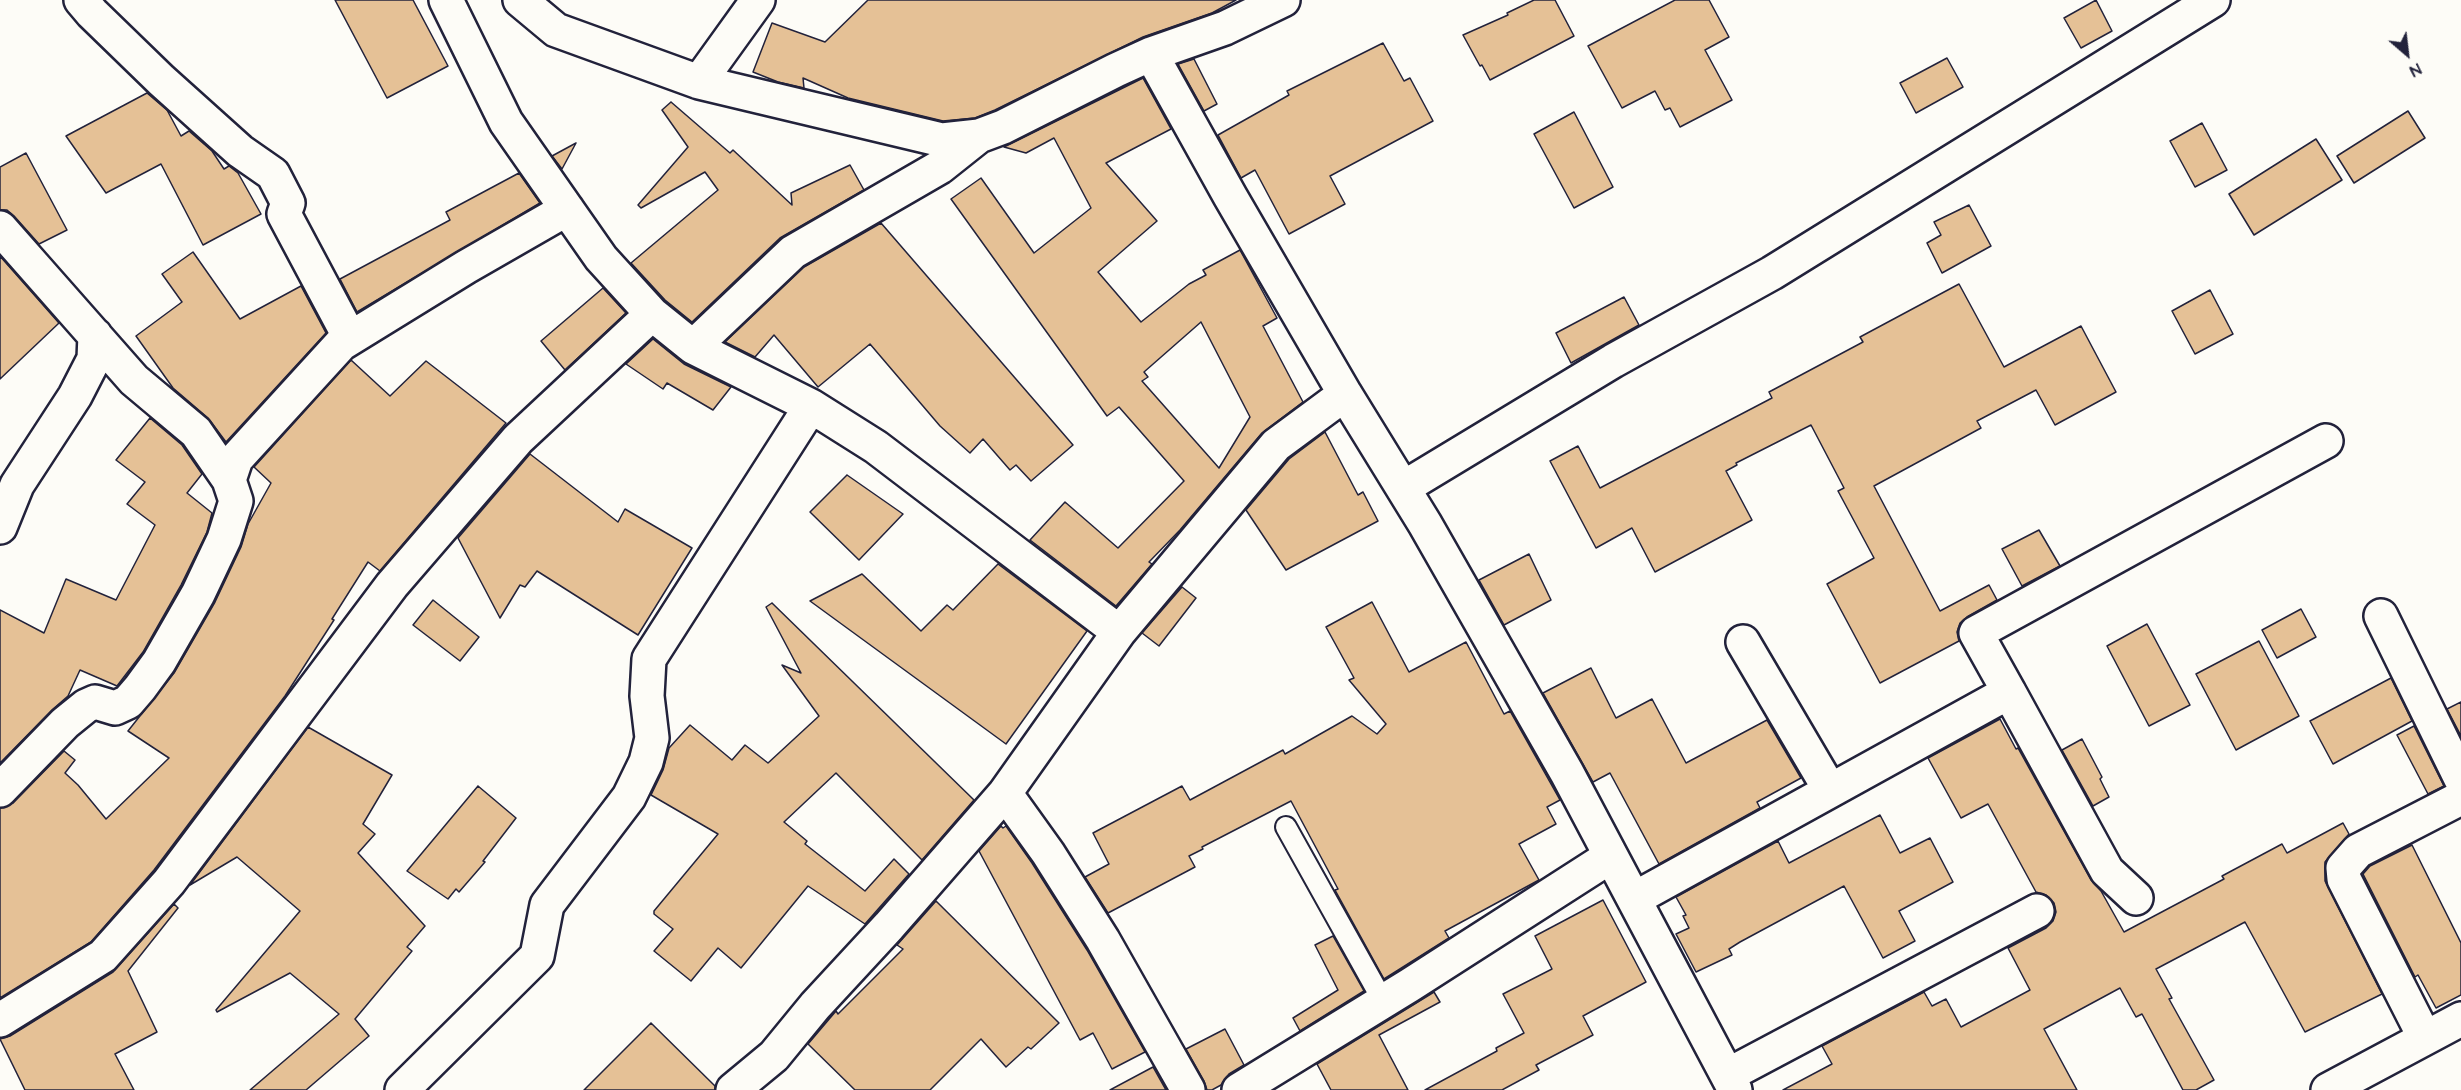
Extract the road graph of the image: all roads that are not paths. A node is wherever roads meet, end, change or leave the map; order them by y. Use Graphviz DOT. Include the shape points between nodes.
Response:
graph roads {
  1 [pos="81,0"];
  2 [pos="446,0"];
  3 [pos="520,0"];
  4 [pos="758,0"];
  5 [pos="1283,0"];
  6 [pos="2213,0"];
  7 [pos="1151,54"];
  8 [pos="699,82"];
  9 [pos="979,136"];
  10 [pos="567,209"];
  11 [pos="0,228"];
  12 [pos="652,314"];
  13 [pos="95,335"];
  14 [pos="350,338"];
  15 [pos="693,347"];
  16 [pos="1345,394"];
  17 [pos="811,406"];
  18 [pos="2326,441"];
  19 [pos="229,480"];
  20 [pos="1403,488"];
  21 [pos="0,527"];
  22 [pos="2381,616"];
  23 [pos="1119,632"];
  24 [pos="1743,642"];
  25 [pos="2009,692"];
  26 [pos="2461,779"];
  27 [pos="0,790"];
  28 [pos="1830,790"];
  29 [pos="1005,794"];
  30 [pos="2461,798"];
  31 [pos="1286,827"];
  32 [pos="1611,856"];
  33 [pos="2136,898"];
  34 [pos="1634,899"];
  35 [pos="2037,911"];
  36 [pos="1383,1002"];
  37 [pos="2461,1019"];
  38 [pos="0,1020"];
  39 [pos="2425,1038"];
  40 [pos="1732,1083"];
  41 [pos="402,1090"];
  42 [pos="733,1090"];
  43 [pos="1188,1090"];
  44 [pos="1239,1090"];
  45 [pos="2328,1090"];
  1 -- 14 [label="street" via="161,80 240,151 273,174 288,203 284,214"];
  2 -- 10 [label="street" via="506,122"];
  3 -- 8 [label="street" via="556,30"];
  4 -- 8 [label="street"];
  5 -- 7 [label="street" via="1225,28"];
  6 -- 20 [label="street" via="1772,273 1613,361"];
  7 -- 9 [label="street"];
  7 -- 16 [label="street"];
  8 -- 9 [label="street" via="942,140"];
  9 -- 15 [label="street" via="940,166 793,252"];
  10 -- 12 [label="street" via="601,258"];
  10 -- 14 [label="street"];
  11 -- 13 [label="street"];
  12 -- 15 [label="street"];
  12 -- 38 [label="street" via="518,439 392,585 169,882 103,956"];
  13 -- 19 [label="street" via="134,380 196,432"];
  13 -- 21 [label="street" via="94,359 75,396 17,485"];
  14 -- 19 [label="street" via="236,459"];
  15 -- 17 [label="street"];
  16 -- 20 [label="street"];
  16 -- 23 [label="street" via="1276,445"];
  17 -- 23 [label="street" via="876,447"];
  17 -- 41 [label="street" via="649,659 646,696 652,738 646,762 629,797 547,905 537,956"];
  18 -- 25 [label="street" via="1976,633"];
  19 -- 27 [label="street" via="236,501 224,539 198,594 140,688 128,702 115,708 95,702 86,706"];
  20 -- 32 [label="street"];
  22 -- 26 [label="street"];
  23 -- 29 [label="street"];
  24 -- 28 [label="street"];
  25 -- 28 [label="street"];
  25 -- 33 [label="street" via="2107,871"];
  28 -- 34 [label="street"];
  29 -- 42 [label="street" via="774,1056"];
  29 -- 43 [label="street" via="1048,853 1102,940"];
  30 -- 39 [label="street" via="2358,852 2343,868 2344,879"];
  31 -- 36 [label="lane"];
  32 -- 34 [label="street"];
  32 -- 36 [label="street"];
  34 -- 40 [label="street"];
  35 -- 40 [label="street"];
  36 -- 44 [label="street"];
  37 -- 39 [label="street"];
  39 -- 45 [label="street"];
}
